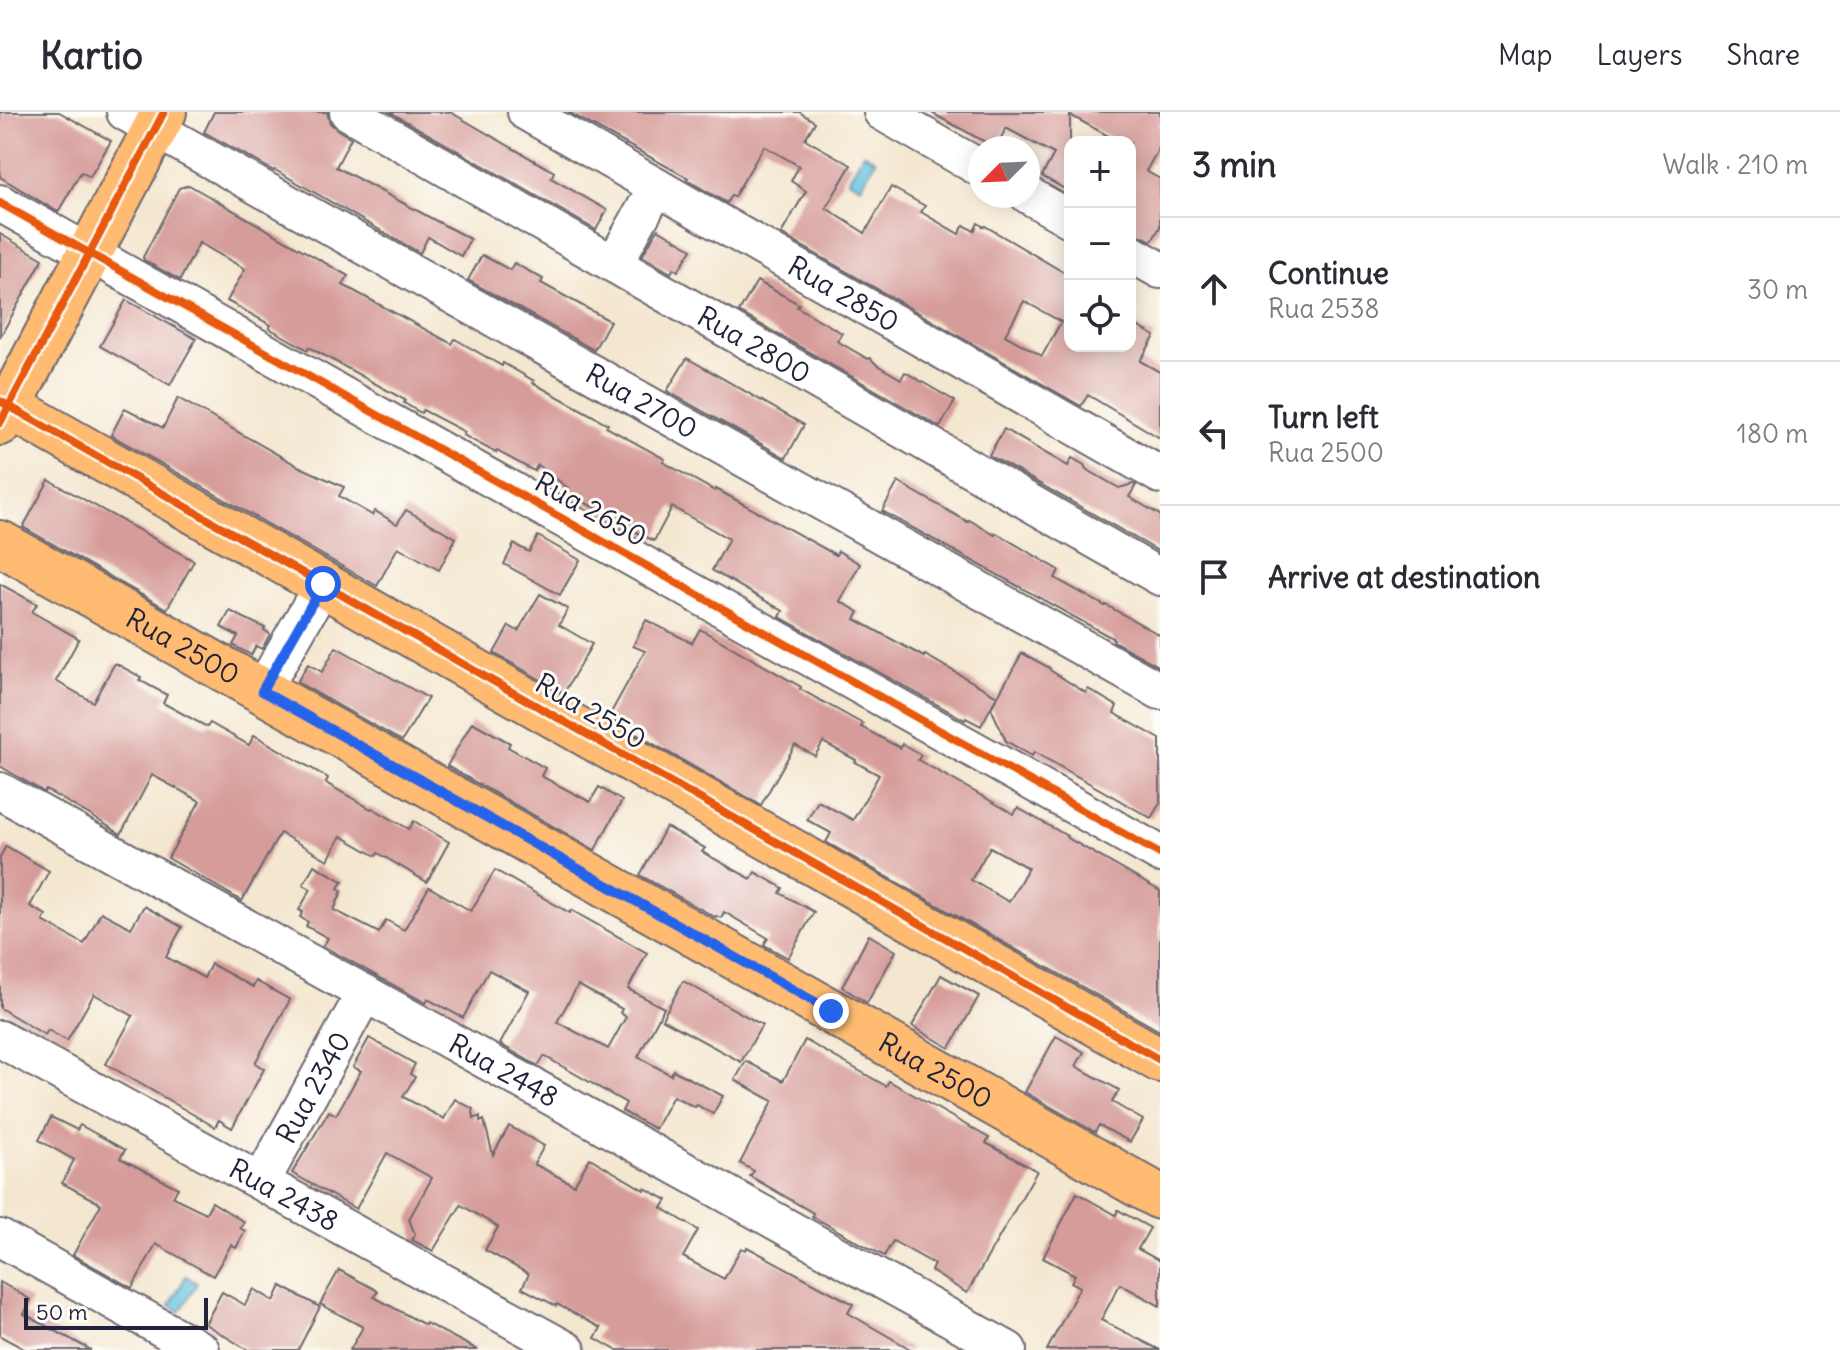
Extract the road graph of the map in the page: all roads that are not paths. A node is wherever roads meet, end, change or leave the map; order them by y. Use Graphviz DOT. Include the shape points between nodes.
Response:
graph roads {
  1 [pos="348,112"];
  2 [pos="526,112"];
  3 [pos="882,112"];
  4 [pos="148,118"];
  5 [pos="968,161"];
  6 [pos="657,187"];
  7 [pos="1040,202"];
  8 [pos="0,203"];
  9 [pos="1064,216"];
  10 [pos="90,253"];
  11 [pos="1136,256"];
  12 [pos="614,264"];
  13 [pos="1160,270"];
  14 [pos="3,410"];
  15 [pos="1160,475"];
  16 [pos="0,543"];
  17 [pos="1160,577"];
  18 [pos="323,584"];
  19 [pos="262,691"];
  20 [pos="1160,691"];
  21 [pos="0,791"];
  22 [pos="1160,854"];
  23 [pos="365,993"];
  24 [pos="0,1039"];
  25 [pos="1160,1060"];
  26 [pos="261,1182"];
  27 [pos="1160,1197"];
  28 [pos="0,1238"];
  29 [pos="201,1350"];
  30 [pos="567,1350"];
  31 [pos="1008,1350"];
  1 -- 12 [label="street, Rua 2800"];
  2 -- 6 [label="street, Rua 2850"];
  3 -- 5 [label="street"];
  4 -- 10 [label="main road"];
  4 -- 20 [label="street, Rua 2700"];
  6 -- 12 [label="street"];
  6 -- 15 [label="street, Rua 2850"];
  7 -- 9 [label="street"];
  8 -- 10 [label="street, Rua 2650"];
  10 -- 14 [label="main road"];
  10 -- 22 [label="street, Rua 2650"];
  11 -- 13 [label="street"];
  12 -- 17 [label="street, Rua 2800"];
  14 -- 18 [label="main road, Rua 2550"];
  16 -- 19 [label="main road, Rua 2500"];
  18 -- 19 [label="street"];
  18 -- 25 [label="main road, Rua 2550"];
  19 -- 27 [label="main road, Rua 2500"];
  21 -- 23 [label="street, Rua 2448"];
  23 -- 26 [label="street, Rua 2340"];
  23 -- 31 [label="street, Rua 2448"];
  24 -- 26 [label="street, Rua 2438"];
  26 -- 30 [label="street, Rua 2438"];
  28 -- 29 [label="street"];
}
